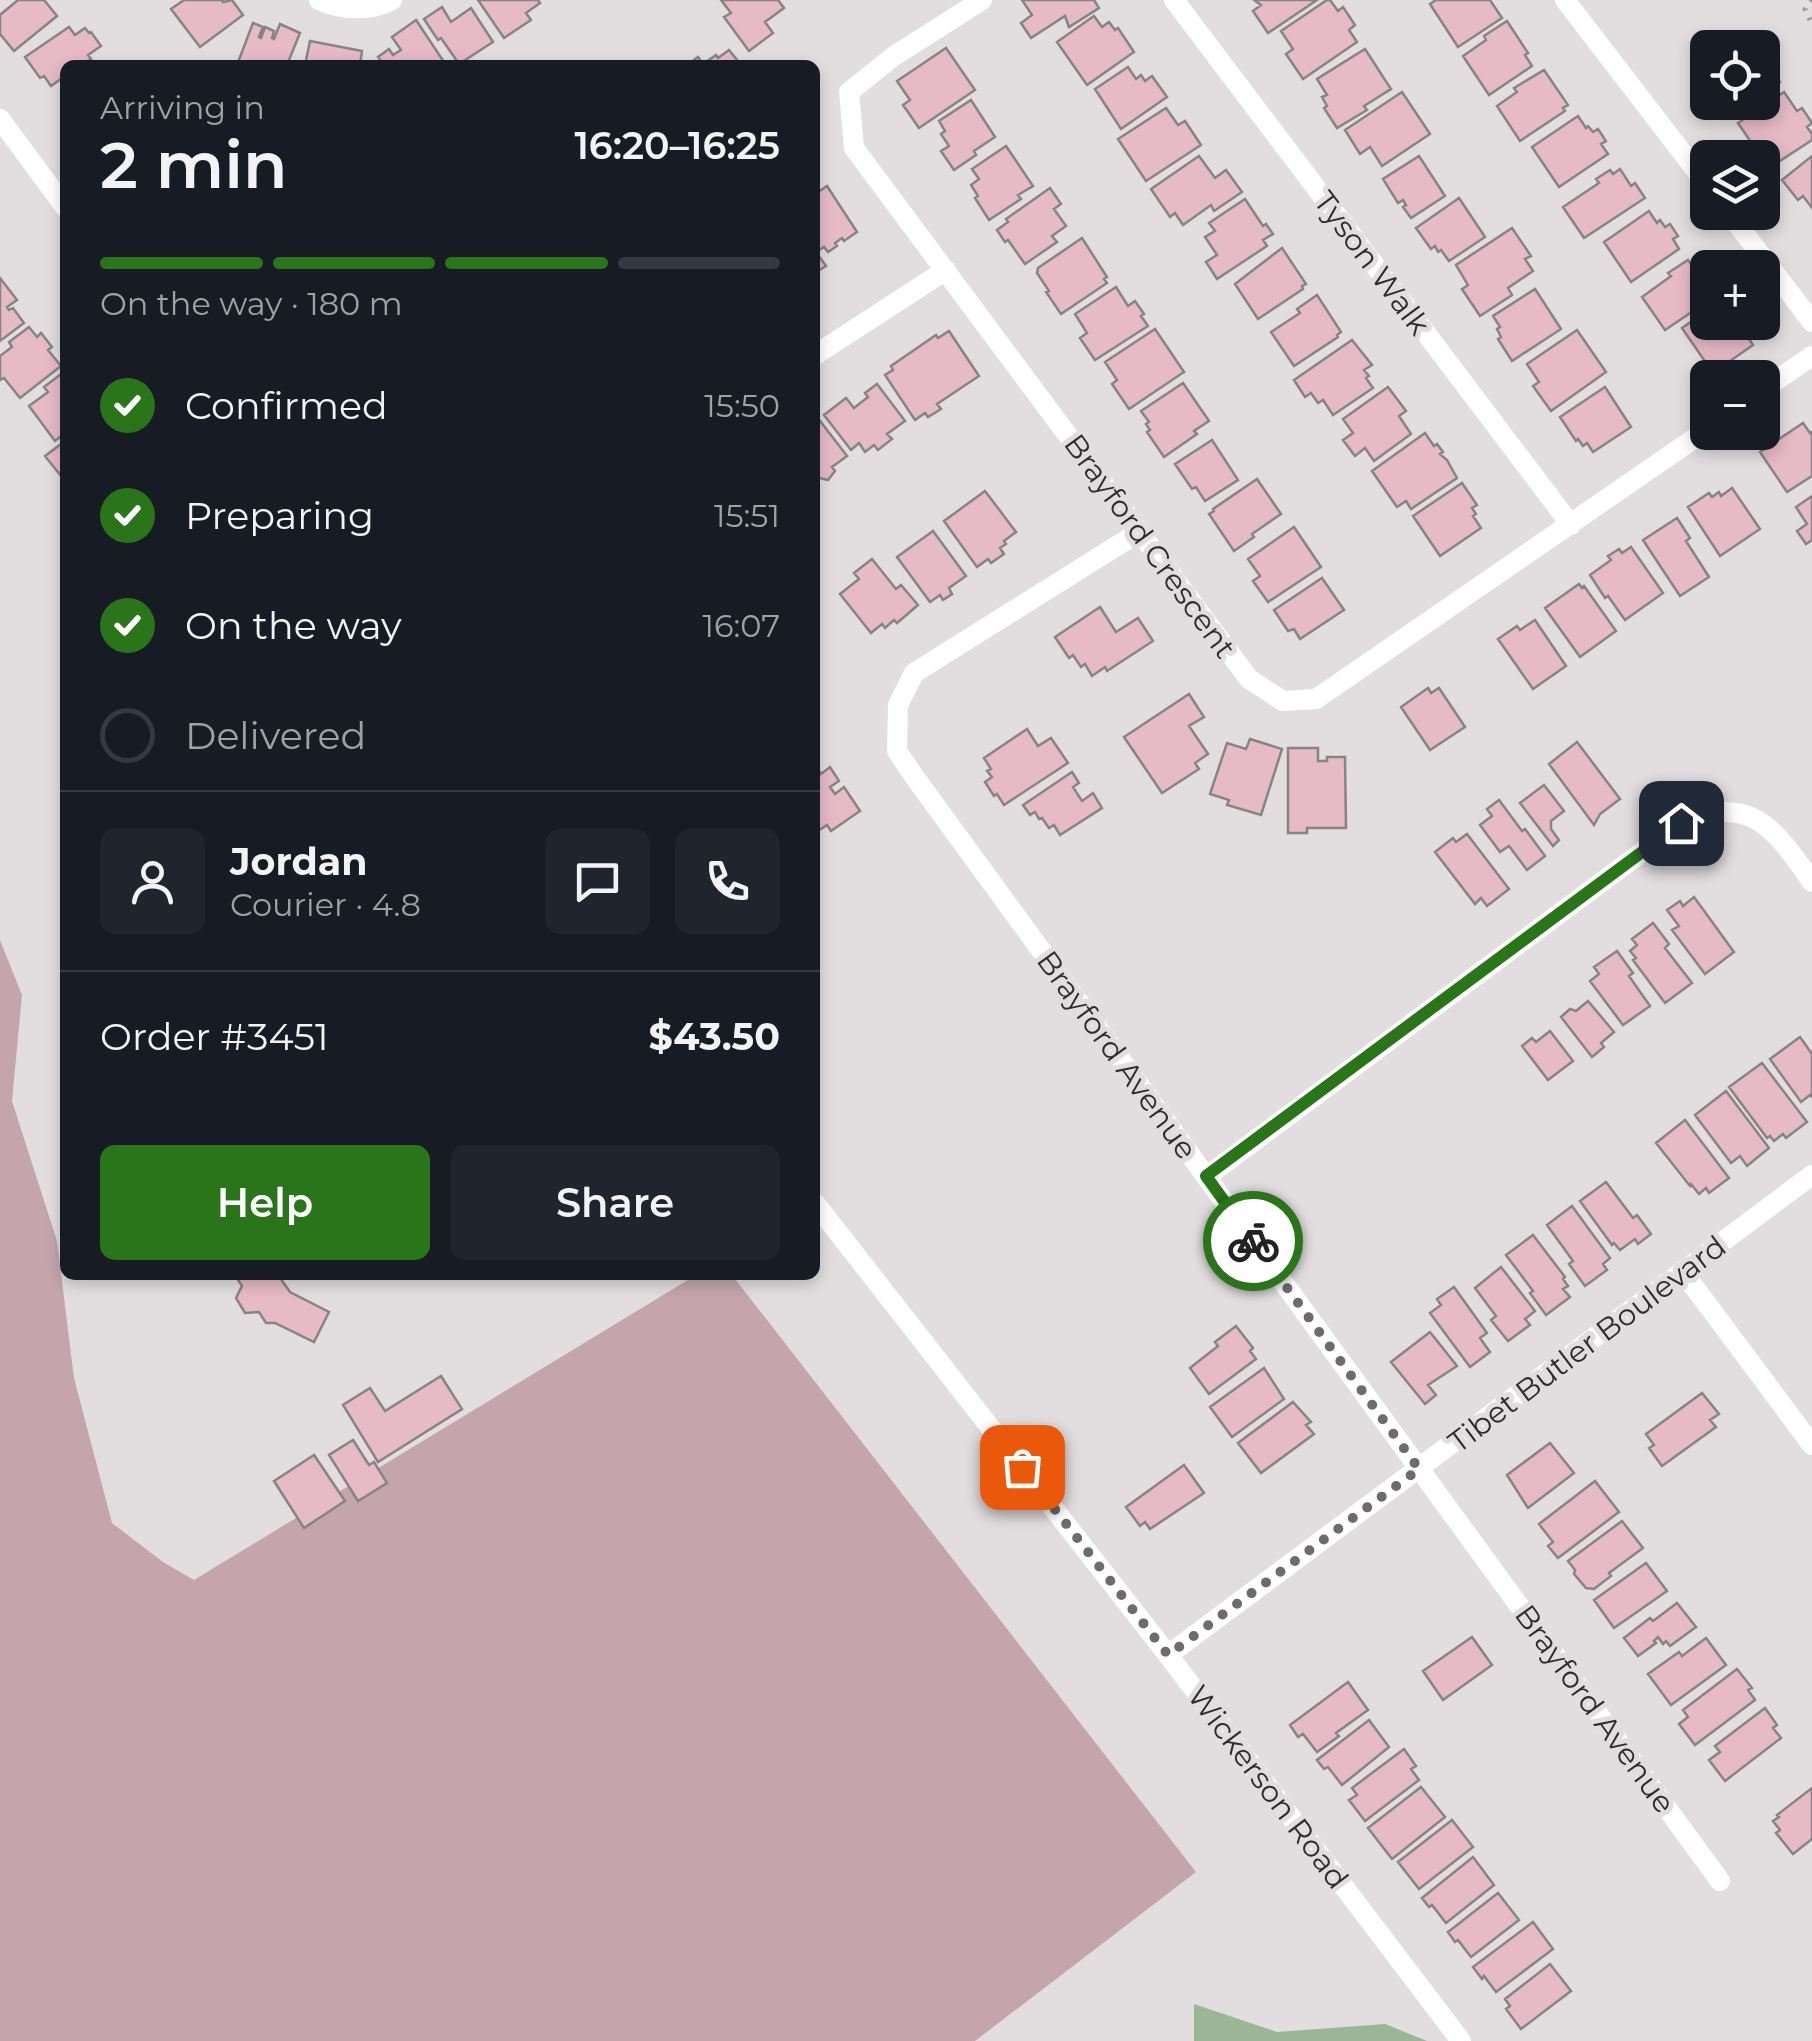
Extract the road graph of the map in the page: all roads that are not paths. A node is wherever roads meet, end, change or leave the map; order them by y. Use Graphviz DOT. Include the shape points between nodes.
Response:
graph roads {
  1 [pos="319,0"];
  2 [pos="392,0"];
  3 [pos="982,0"];
  4 [pos="1174,0"];
  5 [pos="1565,0"];
  6 [pos="0,118"];
  7 [pos="1690,163"];
  8 [pos="60,200"];
  9 [pos="1742,230"];
  10 [pos="946,270"];
  11 [pos="1812,322"];
  12 [pos="820,353"];
  13 [pos="1812,356"];
  14 [pos="1780,378"];
  15 [pos="1690,442"];
  16 [pos="1571,526"];
  17 [pos="1139,532"];
  18 [pos="1812,882"];
  19 [pos="1812,1175"];
  20 [pos="1206,1176"];
  21 [pos="820,1209"];
  22 [pos="1683,1272"];
  23 [pos="1812,1445"];
  24 [pos="1419,1469"];
  25 [pos="1168,1655"];
  26 [pos="1720,1881"];
  27 [pos="1461,2041"];
  1 -- 2 [label="street" via="356,9"];
  3 -- 10 [label="street, Brayford Crescent" via="848,92 854,148"];
  4 -- 16 [label="street, Tyson Walk"];
  5 -- 7 [label="street"];
  6 -- 8 [label="street"];
  9 -- 11 [label="street"];
  10 -- 12 [label="street"];
  10 -- 17 [label="street, Brayford Crescent"];
  13 -- 14 [label="street"];
  15 -- 16 [label="street, Brayford Crescent"];
  16 -- 17 [label="street, Brayford Crescent" via="1316,699 1284,701 1249,680"];
  17 -- 20 [label="street, Brayford Avenue" via="914,674 898,705 897,750"];
  18 -- 20 [label="street" via="1771,828 1750,816 1726,811 1681,823"];
  19 -- 22 [label="street, Tibet Butler Boulevard"];
  20 -- 24 [label="street, Brayford Avenue"];
  21 -- 25 [label="street, Wickerson Road"];
  22 -- 23 [label="street"];
  22 -- 24 [label="street, Tibet Butler Boulevard"];
  24 -- 25 [label="street, Tibet Butler Boulevard"];
  24 -- 26 [label="street, Brayford Avenue"];
  25 -- 27 [label="street, Wickerson Road"];
}
